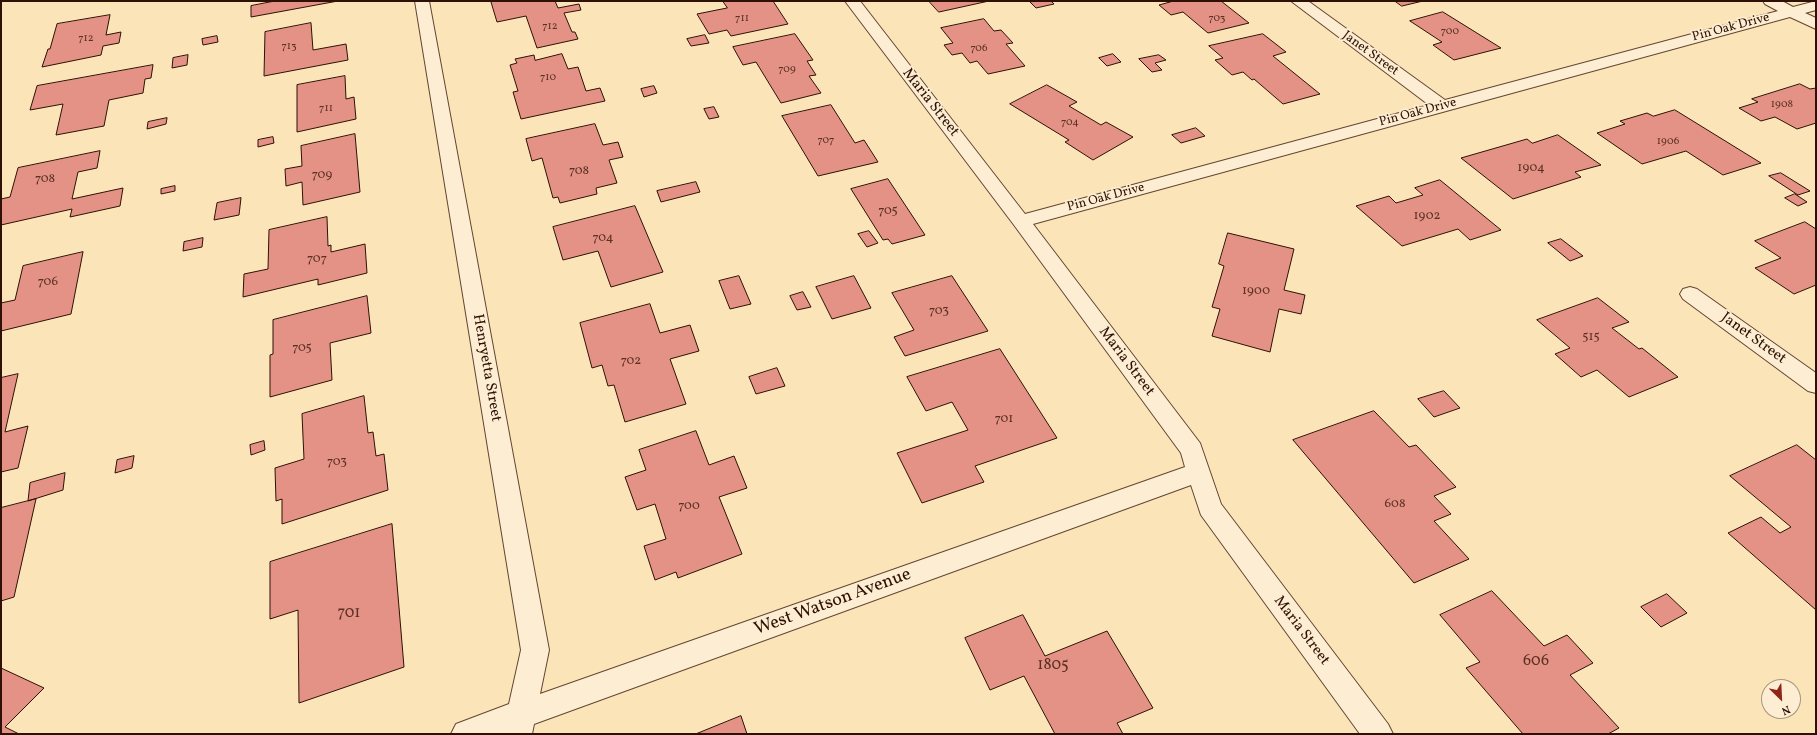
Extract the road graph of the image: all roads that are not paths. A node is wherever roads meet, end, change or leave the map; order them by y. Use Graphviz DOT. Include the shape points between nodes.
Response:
graph roads {
  1 [pos="422,1"];
  2 [pos="852,1"];
  3 [pos="1298,1"];
  4 [pos="1770,1"];
  5 [pos="1816,5"];
  6 [pos="1791,12"];
  7 [pos="1816,24"];
  8 [pos="1442,106"];
  9 [pos="1020,221"];
  10 [pos="1690,294"];
  11 [pos="1816,385"];
  12 [pos="1199,472"];
  13 [pos="519,724"];
  14 [pos="466,734"];
  15 [pos="1378,734"];
  1 -- 13 [label="street, Henryetta Street" via="535,650"];
  2 -- 9 [label="street, Maria Street"];
  3 -- 8 [label="street, Janet Street"];
  4 -- 6 [label="street"];
  5 -- 6 [label="street, Pin Oak Drive"];
  6 -- 7 [label="street"];
  6 -- 8 [label="street, Pin Oak Drive"];
  8 -- 9 [label="street, Pin Oak Drive"];
  9 -- 12 [label="street, Maria Street" via="1192,450"];
  10 -- 11 [label="street, Janet Street"];
  12 -- 13 [label="street, West Watson Avenue"];
  12 -- 15 [label="street, Maria Street" via="1210,508"];
  13 -- 14 [label="street, West Watson Avenue"];
}
